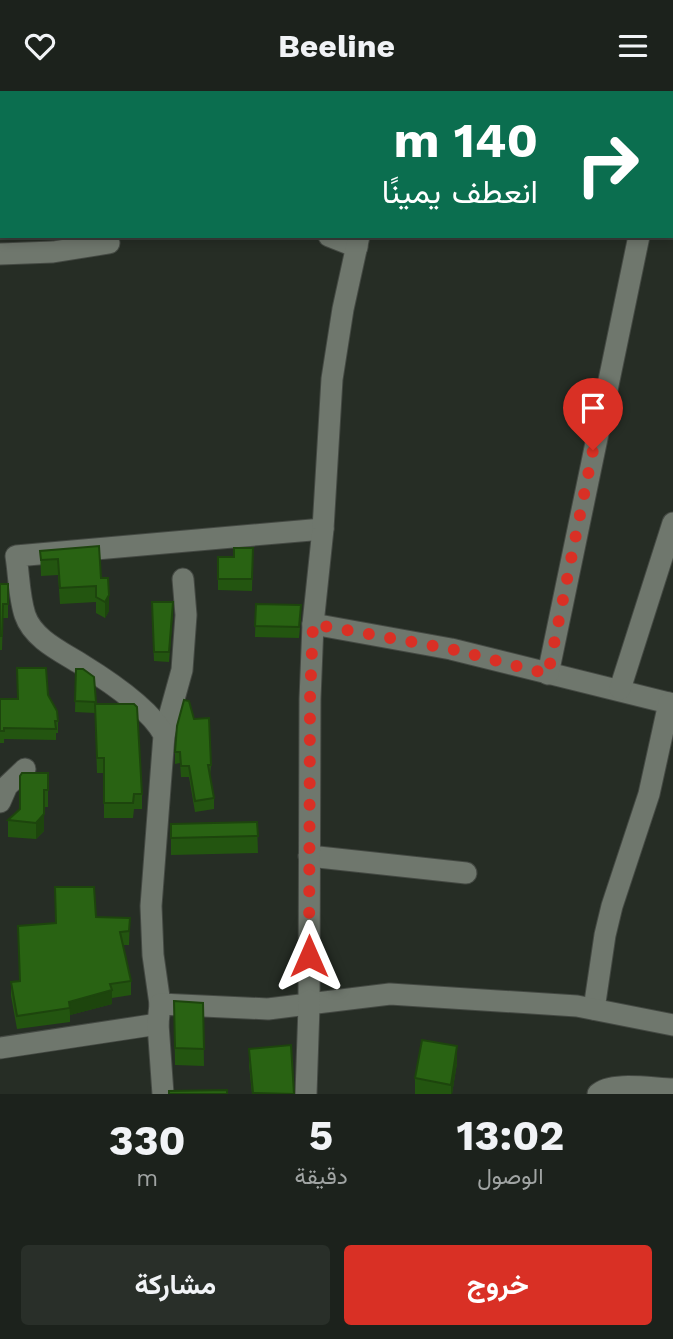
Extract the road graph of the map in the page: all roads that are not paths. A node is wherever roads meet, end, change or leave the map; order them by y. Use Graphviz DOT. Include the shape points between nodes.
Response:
graph roads {
  1 [pos="339,238"];
  2 [pos="639,238"];
  3 [pos="358,242"];
  4 [pos="110,243"];
  5 [pos="0,254"];
  6 [pos="673,523"];
  7 [pos="323,529"];
  8 [pos="8,550"];
  9 [pos="183,579"];
  10 [pos="313,624"];
  11 [pos="548,674"];
  12 [pos="620,689"];
  13 [pos="671,704"];
  14 [pos="164,735"];
  15 [pos="25,769"];
  16 [pos="0,802"];
  17 [pos="309,856"];
  18 [pos="466,873"];
  19 [pos="309,1006"];
  20 [pos="594,1009"];
  21 [pos="159,1014"];
  22 [pos="673,1025"];
  23 [pos="0,1048"];
  24 [pos="673,1089"];
  25 [pos="163,1094"];
  26 [pos="306,1094"];
  27 [pos="598,1094"];
  1 -- 3 [label="street"];
  2 -- 11 [label="street"];
  3 -- 7 [label="street" via="332,379"];
  4 -- 5 [label="street"];
  6 -- 12 [label="street"];
  7 -- 8 [label="street"];
  7 -- 10 [label="street"];
  8 -- 14 [label="street" via="29,624 56,649 125,696"];
  9 -- 14 [label="street" via="182,670"];
  10 -- 11 [label="street" via="451,649"];
  10 -- 17 [label="street"];
  11 -- 12 [label="street"];
  12 -- 13 [label="street"];
  13 -- 20 [label="street" via="649,794 612,906"];
  14 -- 21 [label="street" via="151,906"];
  15 -- 16 [label="street"];
  17 -- 18 [label="street"];
  17 -- 19 [label="street"];
  19 -- 20 [label="street" via="390,994"];
  19 -- 21 [label="street"];
  19 -- 26 [label="street"];
  20 -- 22 [label="street"];
  21 -- 23 [label="street"];
  21 -- 25 [label="street"];
  24 -- 27 [label="street" via="615,1087"];
}
